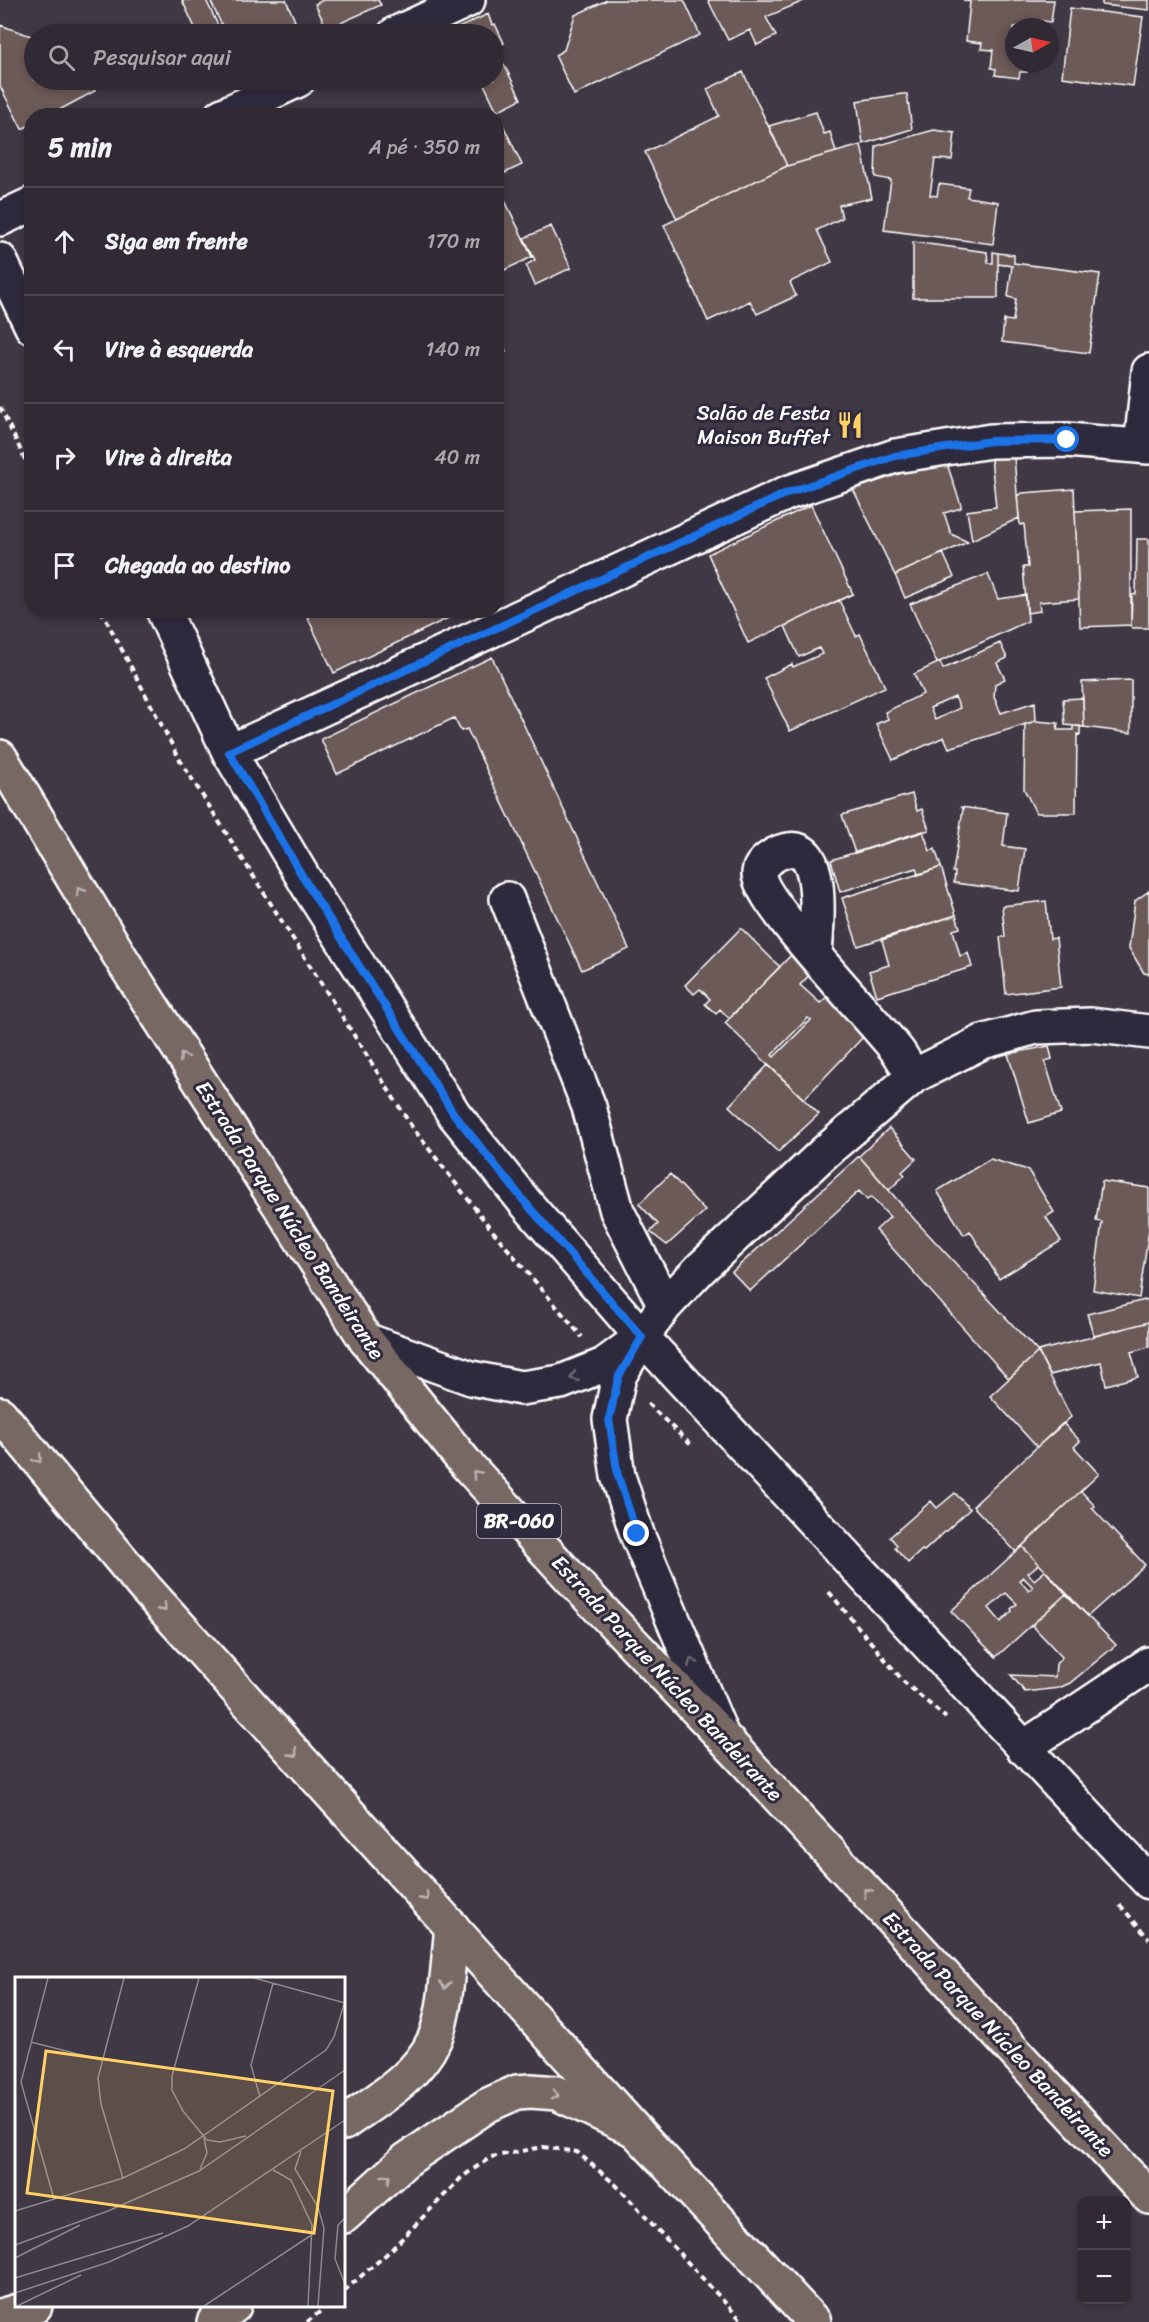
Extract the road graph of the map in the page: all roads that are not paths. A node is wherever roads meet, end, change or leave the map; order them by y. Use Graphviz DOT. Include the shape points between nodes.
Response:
graph roads {
  1 [pos="468,0"];
  2 [pos="416,24"];
  3 [pos="277,90"];
  4 [pos="238,108"];
  5 [pos="24,208"];
  6 [pos="0,219"];
  7 [pos="0,260"];
  8 [pos="24,310"];
  9 [pos="1149,371"];
  10 [pos="1145,446"];
  11 [pos="167,618"];
  12 [pos="229,752"];
  13 [pos="0,757"];
  14 [pos="507,899"];
  15 [pos="815,954"];
  16 [pos="1149,1032"];
  17 [pos="914,1076"];
  18 [pos="664,1306"];
  19 [pos="642,1337"];
  20 [pos="366,1340"];
  21 [pos="0,1414"];
  22 [pos="1149,1664"];
  23 [pos="723,1736"];
  24 [pos="1023,1748"];
  25 [pos="1149,1882"];
  26 [pos="452,1927"];
  27 [pos="345,2122"];
  28 [pos="635,2130"];
  29 [pos="1149,2197"];
  30 [pos="345,2215"];
  31 [pos="32,2307"];
  32 [pos="233,2307"];
  33 [pos="0,2316"];
  34 [pos="214,2322"];
  35 [pos="814,2322"];
  1 -- 2 [label="street"];
  3 -- 4 [label="street"];
  5 -- 6 [label="street"];
  7 -- 8 [label="street"];
  9 -- 10 [label="street"];
  10 -- 12 [label="street" via="1067,440 991,441 895,456 787,493"];
  11 -- 12 [label="street"];
  12 -- 19 [label="street" via="310,889 454,1114"];
  20 -- 13 [label="main road, Estrada Parque Núcleo Bandeirante / BR-060, one-way" via="124,963"];
  14 -- 18 [label="street" via="589,1107 618,1211"];
  15 -- 17 [label="street"];
  16 -- 17 [label="street" via="1091,1025 1036,1027 982,1042"];
  17 -- 18 [label="street" via="825,1152"];
  18 -- 19 [label="street"];
  19 -- 20 [label="street, one-way" via="604,1365 561,1382 521,1388 471,1378"];
  23 -- 19 [label="street, one-way" via="637,1534 618,1476 609,1419 619,1376"];
  19 -- 24 [label="street"];
  23 -- 20 [label="main road, Estrada Parque Núcleo Bandeirante / BR-060, one-way" via="467,1465"];
  21 -- 26 [label="main road, one-way" via="145,1588"];
  22 -- 24 [label="street"];
  29 -- 23 [label="main road, Estrada Parque Núcleo Bandeirante / BR-060, one-way"];
  24 -- 25 [label="street"];
  26 -- 27 [label="main road, one-way" via="434,2040 397,2086"];
  26 -- 28 [label="main road"];
  30 -- 28 [label="main road, one-way" via="406,2160 488,2105 517,2092 557,2093"];
  28 -- 35 [label="main road"];
  31 -- 33 [label="main road"];
  32 -- 34 [label="main road"];
}
